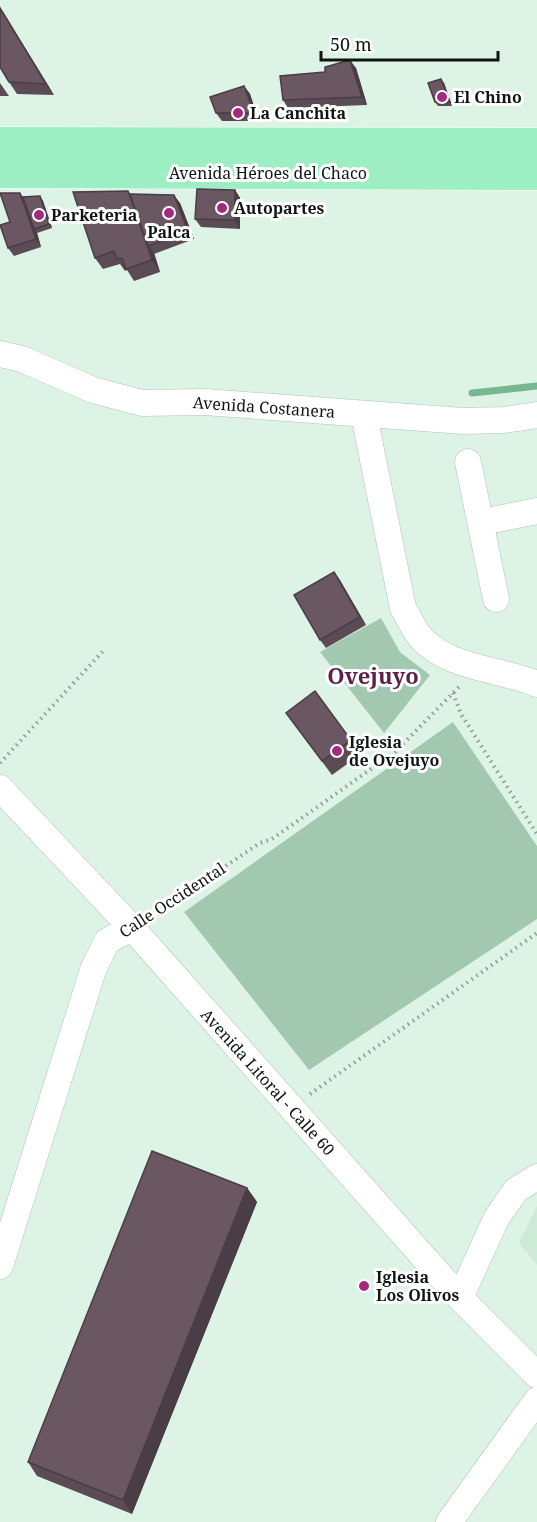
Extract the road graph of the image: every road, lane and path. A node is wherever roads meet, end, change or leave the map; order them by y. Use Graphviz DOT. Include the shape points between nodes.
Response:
graph roads {
  1 [pos="0,144"];
  2 [pos="537,144"];
  3 [pos="0,172"];
  4 [pos="537,174"];
  5 [pos="0,354"];
  6 [pos="364,415"];
  7 [pos="537,416"];
  8 [pos="468,462"];
  9 [pos="537,511"];
  10 [pos="482,522"];
  11 [pos="496,599"];
  12 [pos="104,650"];
  13 [pos="471,666"];
  14 [pos="535,681"];
  15 [pos="453,693"];
  16 [pos="0,763"];
  17 [pos="0,788"];
  18 [pos="537,834"];
  19 [pos="132,928"];
  20 [pos="537,933"];
  21 [pos="293,1109"];
  22 [pos="537,1177"];
  23 [pos="0,1266"];
  24 [pos="460,1298"];
  25 [pos="537,1375"];
  26 [pos="537,1400"];
  27 [pos="449,1522"];
  1 -- 2 [label="main road, Avenida Héroes del Chaco"];
  3 -- 4 [label="main road, Avenida Héroes del Chaco"];
  5 -- 6 [label="street, Avenida Costanera" via="22,358 93,390 142,402 205,402"];
  6 -- 7 [label="street, Avenida Costanera" via="463,421"];
  6 -- 13 [label="street" via="403,608 418,634 444,654"];
  8 -- 10 [label="street"];
  9 -- 10 [label="street"];
  10 -- 11 [label="street"];
  12 -- 16 [label="path"];
  13 -- 14 [label="street"];
  13 -- 15 [label="path, Calle Occidental"];
  15 -- 18 [label="path" via="461,714"];
  15 -- 19 [label="path, Calle Occidental" via="395,752 272,839 260,843"];
  17 -- 19 [label="street, Avenida Litoral - Calle 60"];
  19 -- 21 [label="street, Avenida Litoral - Calle 60"];
  19 -- 23 [label="street, Calle Occidental" via="107,941 93,970"];
  20 -- 21 [label="path" via="331,1077"];
  21 -- 24 [label="street, Avenida Litoral - Calle 60"];
  22 -- 24 [label="street" via="516,1190 496,1219"];
  24 -- 25 [label="street, Avenida Litoral - Calle 60"];
  26 -- 27 [label="street"];
}
